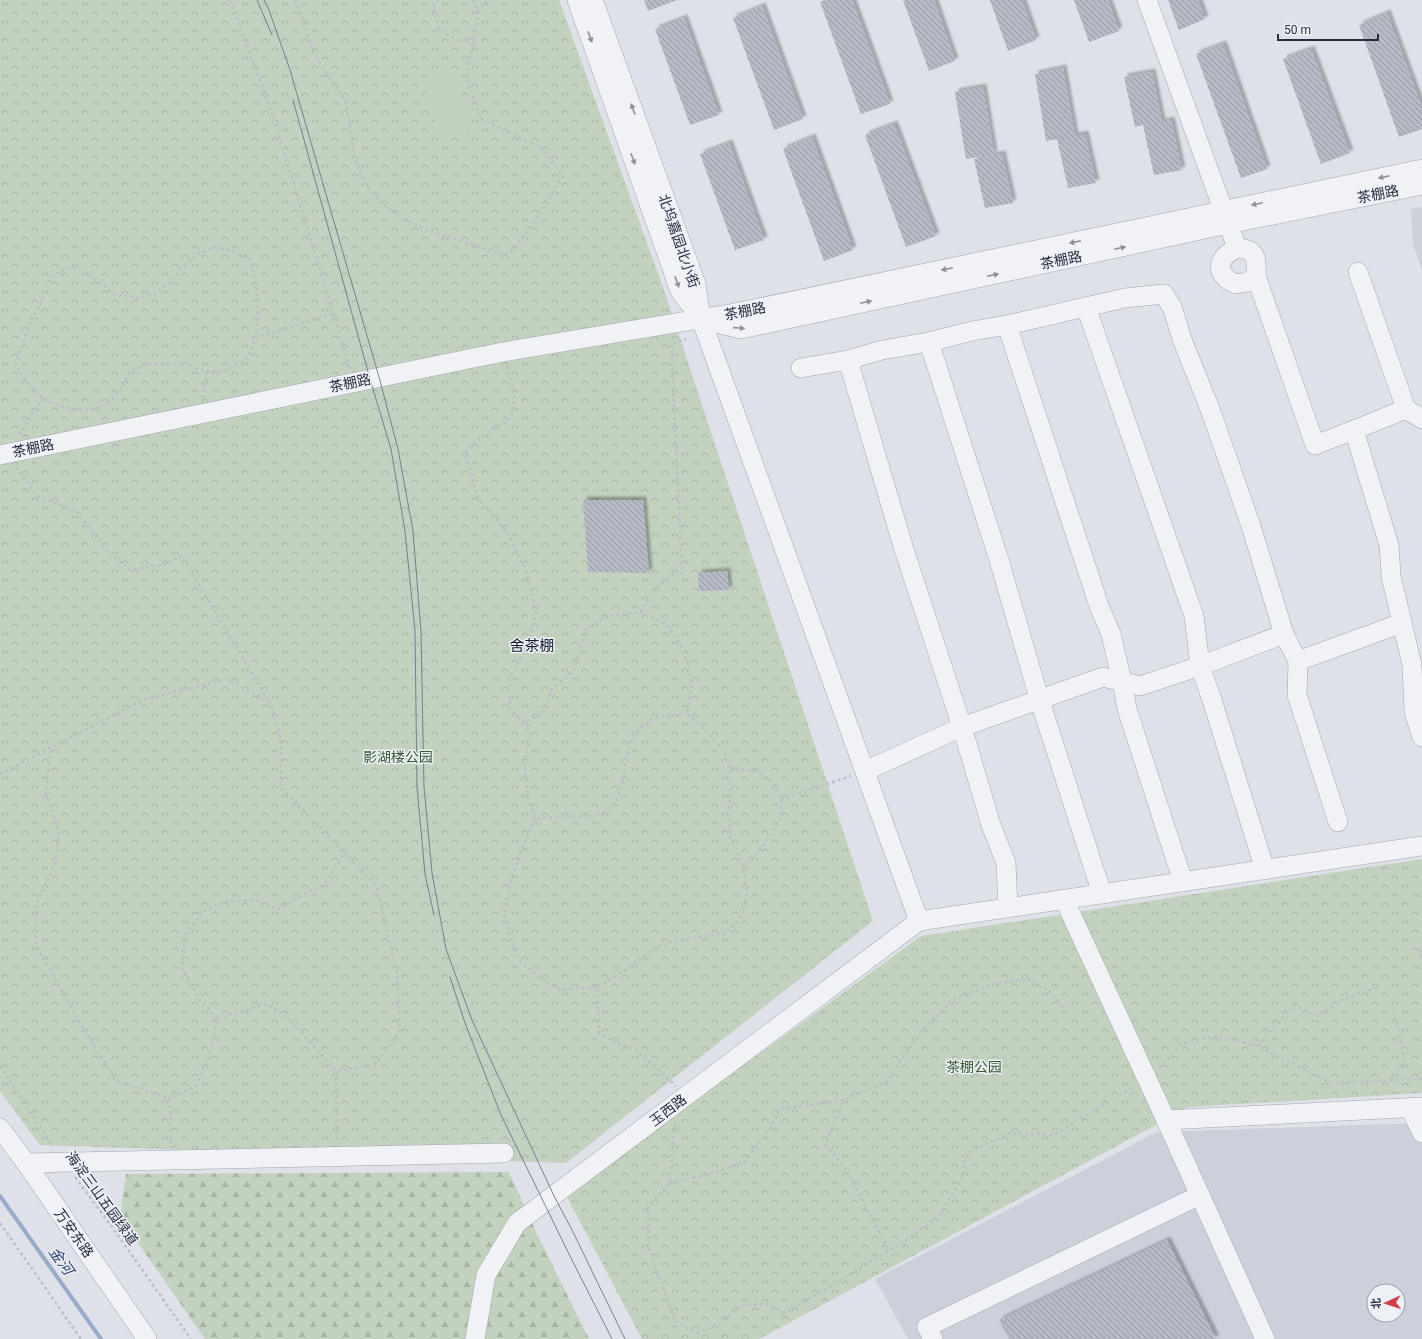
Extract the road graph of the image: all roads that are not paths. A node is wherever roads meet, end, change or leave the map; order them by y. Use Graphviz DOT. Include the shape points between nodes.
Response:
graph roads {
  1 [pos="577,0"];
  2 [pos="593,0"];
  3 [pos="1147,0"];
  4 [pos="1422,169"];
  5 [pos="1422,186"];
  6 [pos="1225,218"];
  7 [pos="1237,248"];
  8 [pos="1358,272"];
  9 [pos="1256,276"];
  10 [pos="1086,307"];
  11 [pos="701,318"];
  12 [pos="1007,324"];
  13 [pos="929,342"];
  14 [pos="848,360"];
  15 [pos="801,368"];
  16 [pos="1406,409"];
  17 [pos="1422,419"];
  18 [pos="1354,430"];
  19 [pos="3,454"];
  20 [pos="1402,622"];
  21 [pos="1284,634"];
  22 [pos="1298,661"];
  23 [pos="1200,666"];
  24 [pos="1122,681"];
  25 [pos="1040,698"];
  26 [pos="962,727"];
  27 [pos="1422,737"];
  28 [pos="865,771"];
  29 [pos="1338,822"];
  30 [pos="1422,846"];
  31 [pos="1265,870"];
  32 [pos="1183,882"];
  33 [pos="1102,894"];
  34 [pos="1064,899"];
  35 [pos="1008,908"];
  36 [pos="919,921"];
  37 [pos="1416,1107"];
  38 [pos="1166,1120"];
  39 [pos="0,1128"];
  40 [pos="1422,1133"];
  41 [pos="504,1153"];
  42 [pos="26,1163"];
  43 [pos="1200,1195"];
  44 [pos="147,1339"];
  45 [pos="475,1339"];
  46 [pos="933,1339"];
  47 [pos="1265,1339"];
  1 -- 11 [label="street, 北坞嘉园北小街, one-way" via="680,291"];
  11 -- 2 [label="street, 北坞嘉园北小街, one-way" via="696,284"];
  3 -- 6 [label="street"];
  4 -- 6 [label="street, 茶棚路, one-way"];
  5 -- 6 [label="street, 茶棚路"];
  6 -- 7 [label="street"];
  6 -- 11 [label="street, 茶棚路" via="741,329"];
  7 -- 9 [label="street" via="1246,248 1253,254 1257,262"];
  7 -- 9 [label="street" via="1222,259 1220,268 1226,279 1236,284 1247,282"];
  8 -- 16 [label="street"];
  9 -- 18 [label="street" via="1315,445"];
  10 -- 12 [label="street"];
  10 -- 21 [label="street" via="1125,298 1164,294 1172,307 1252,526"];
  10 -- 23 [label="street" via="1194,616"];
  11 -- 19 [label="street, 茶棚路" via="503,352"];
  11 -- 28 [label="street"];
  12 -- 13 [label="street"];
  12 -- 24 [label="street" via="1099,606 1111,634"];
  13 -- 14 [label="street" via="882,350"];
  13 -- 25 [label="street"];
  14 -- 15 [label="street"];
  14 -- 26 [label="street" via="902,543"];
  16 -- 17 [label="street"];
  16 -- 18 [label="street"];
  18 -- 20 [label="street" via="1389,544 1391,576"];
  20 -- 22 [label="street"];
  20 -- 27 [label="street" via="1412,665 1414,712"];
  21 -- 22 [label="street"];
  21 -- 23 [label="street"];
  22 -- 29 [label="street" via="1297,695"];
  23 -- 24 [label="street" via="1140,686"];
  23 -- 31 [label="street"];
  24 -- 25 [label="street" via="1103,677"];
  24 -- 32 [label="street" via="1128,709"];
  25 -- 26 [label="street"];
  25 -- 33 [label="street"];
  26 -- 28 [label="street"];
  26 -- 35 [label="street" via="991,825 1006,863"];
  28 -- 36 [label="street"];
  30 -- 31 [label="street"];
  31 -- 32 [label="street"];
  32 -- 33 [label="street"];
  33 -- 34 [label="street"];
  34 -- 35 [label="street"];
  34 -- 38 [label="street"];
  35 -- 36 [label="street"];
  36 -- 45 [label="street, 玉西路" via="517,1224 486,1275"];
  37 -- 38 [label="street"];
  37 -- 40 [label="street"];
  38 -- 43 [label="street"];
  39 -- 42 [label="street, 万安东路"];
  41 -- 42 [label="street"];
  42 -- 44 [label="street, 万安东路"];
  43 -- 46 [label="street" via="927,1327"];
  43 -- 47 [label="street"];
}
